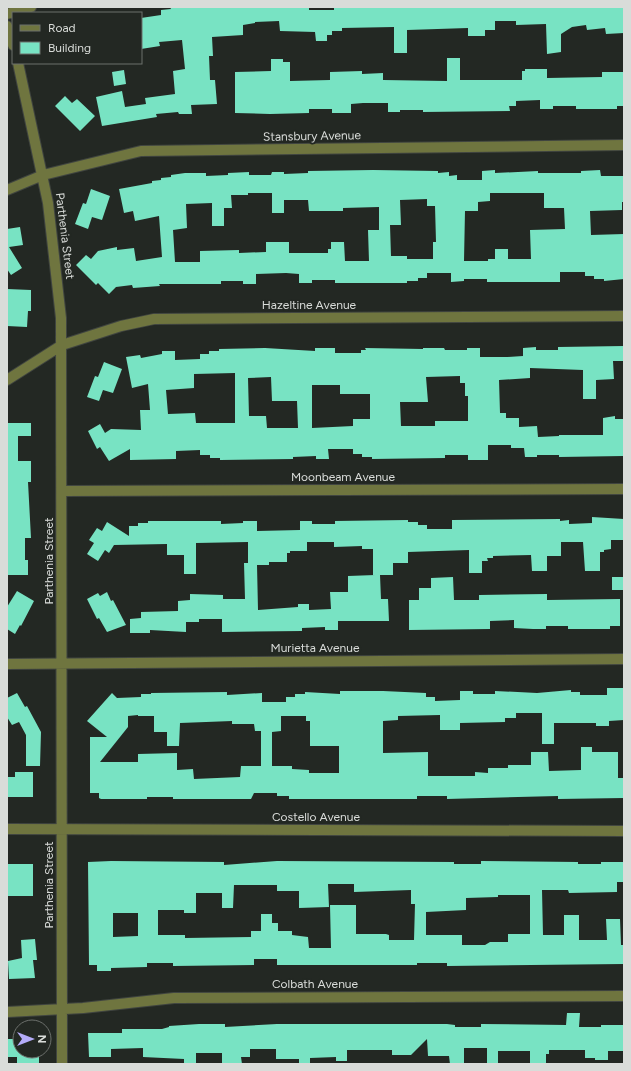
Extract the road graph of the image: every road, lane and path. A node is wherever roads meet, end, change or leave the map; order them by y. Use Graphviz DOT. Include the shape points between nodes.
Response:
graph roads {
  1 [pos="31,7"];
  2 [pos="14,12"];
  3 [pos="7,26"];
  4 [pos="12,42"];
  5 [pos="18,64"];
  6 [pos="624,145"];
  7 [pos="43,175"];
  8 [pos="7,190"];
  9 [pos="624,316"];
  10 [pos="62,345"];
  11 [pos="7,380"];
  12 [pos="624,489"];
  13 [pos="62,491"];
  14 [pos="624,659"];
  15 [pos="61,663"];
  16 [pos="7,664"];
  17 [pos="7,828"];
  18 [pos="62,828"];
  19 [pos="624,831"];
  20 [pos="624,996"];
  21 [pos="63,1010"];
  22 [pos="7,1012"];
  23 [pos="62,1064"];
  1 -- 2 [label="street"];
  3 -- 4 [label="street"];
  5 -- 7 [label="street, Parthenia Street"];
  6 -- 7 [label="street, Stansbury Avenue" via="141,151"];
  7 -- 8 [label="street, Stansbury Avenue"];
  7 -- 10 [label="street, Parthenia Street" via="53,238"];
  9 -- 10 [label="street, Hazeltine Avenue" via="154,319 121,326"];
  10 -- 11 [label="street, Hazeltine Avenue"];
  10 -- 13 [label="street, Parthenia Street"];
  12 -- 13 [label="street, Moonbeam Avenue"];
  13 -- 15 [label="street, Parthenia Street"];
  14 -- 15 [label="street, Murietta Avenue"];
  15 -- 16 [label="street, Murietta Avenue"];
  15 -- 18 [label="street, Parthenia Street"];
  17 -- 18 [label="street, Costello Avenue"];
  18 -- 19 [label="street, Costello Avenue"];
  18 -- 21 [label="street, Parthenia Street"];
  20 -- 21 [label="street, Colbath Avenue" via="174,998"];
  21 -- 22 [label="street, Colbath Avenue"];
  21 -- 23 [label="street, Parthenia Street"];
}
